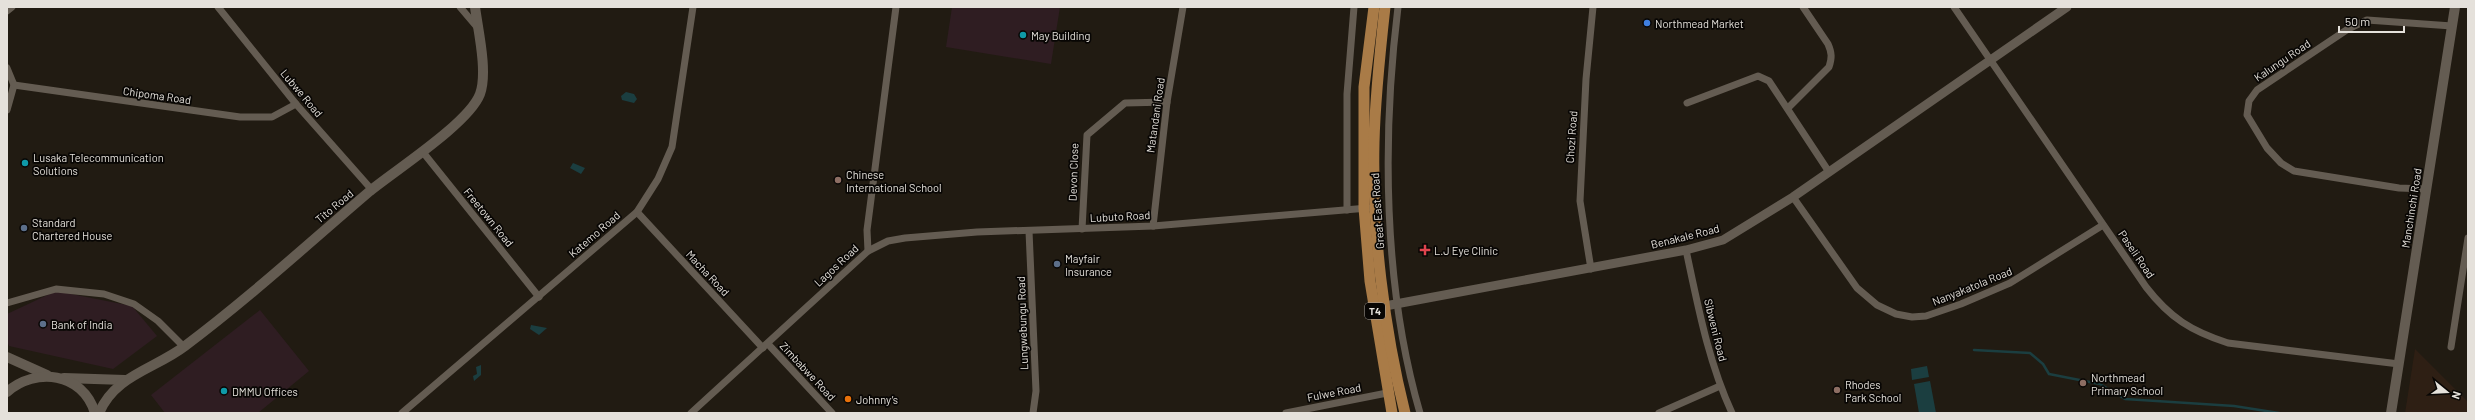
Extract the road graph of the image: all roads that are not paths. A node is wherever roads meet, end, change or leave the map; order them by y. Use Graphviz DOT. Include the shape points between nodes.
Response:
graph roads {
  1 [pos="12,7"];
  2 [pos="218,7"];
  3 [pos="460,7"];
  4 [pos="475,7"];
  5 [pos="692,7"];
  6 [pos="896,7"];
  7 [pos="1183,7"];
  8 [pos="1354,7"];
  9 [pos="1374,7"];
  10 [pos="1385,7"];
  11 [pos="1398,7"];
  12 [pos="1593,7"];
  13 [pos="1803,7"];
  14 [pos="1954,7"];
  15 [pos="2067,7"];
  16 [pos="2455,7"];
  17 [pos="7,11"];
  18 [pos="2452,26"];
  19 [pos="478,27"];
  20 [pos="1989,60"];
  21 [pos="7,68"];
  22 [pos="14,85"];
  23 [pos="1167,102"];
  24 [pos="1687,103"];
  25 [pos="296,104"];
  26 [pos="1788,108"];
  27 [pos="7,110"];
  28 [pos="422,151"];
  29 [pos="1829,172"];
  30 [pos="2426,189"];
  31 [pos="372,190"];
  32 [pos="1793,197"];
  33 [pos="1364,208"];
  34 [pos="1376,208"];
  35 [pos="1347,210"];
  36 [pos="637,212"];
  37 [pos="2104,225"];
  38 [pos="1153,226"];
  39 [pos="1082,230"];
  40 [pos="1029,231"];
  41 [pos="2468,238"];
  42 [pos="1686,250"];
  43 [pos="868,251"];
  44 [pos="1591,269"];
  45 [pos="539,297"];
  46 [pos="7,303"];
  47 [pos="1398,303"];
  48 [pos="1385,306"];
  49 [pos="765,346"];
  50 [pos="184,347"];
  51 [pos="2451,347"];
  52 [pos="7,357"];
  53 [pos="2399,364"];
  54 [pos="49,376"];
  55 [pos="60,378"];
  56 [pos="126,380"];
  57 [pos="1720,386"];
  58 [pos="7,392"];
  59 [pos="1387,393"];
  60 [pos="95,413"];
  61 [pos="99,413"];
  62 [pos="402,413"];
  63 [pos="691,413"];
  64 [pos="832,413"];
  65 [pos="1033,413"];
  66 [pos="1286,413"];
  67 [pos="1392,413"];
  68 [pos="1406,413"];
  69 [pos="1420,413"];
  70 [pos="1659,413"];
  71 [pos="1732,413"];
  72 [pos="2391,413"];
  1 -- 17 [label="street"];
  2 -- 25 [label="street, Lubwe Road"];
  3 -- 19 [label="street"];
  4 -- 19 [label="main road, Tito Road"];
  5 -- 36 [label="street, Katemo Road" via="672,147 658,179"];
  6 -- 43 [label="street, Lagos Road" via="867,230"];
  7 -- 23 [label="street, Matandani Road"];
  8 -- 35 [label="street" via="1347,94"];
  9 -- 33 [label="main road, Great East Road / T4" via="1364,87"];
  10 -- 34 [label="main road, Great East Road / T4" via="1374,136"];
  11 -- 47 [label="street" via="1388,153 1389,210"];
  12 -- 44 [label="street, Chozi Road" via="1586,79 1580,196"];
  13 -- 26 [label="street" via="1828,44 1831,60 1828,67"];
  14 -- 20 [label="street, Paseli Road"];
  15 -- 20 [label="street, Benakale Road"];
  16 -- 18 [label="main road, Manchinchi Road"];
  18 -- 30 [label="main road, Manchinchi Road"];
  18 -- 30 [label="street, Kalungu Road" via="2367,20 2348,29 2257,90 2248,101 2247,115 2267,148 2281,163 2294,171 2399,188"];
  19 -- 28 [label="main road, Tito Road" via="483,75 480,95 462,119"];
  20 -- 29 [label="street, Benakale Road"];
  20 -- 37 [label="street, Paseli Road"];
  21 -- 22 [label="street"];
  22 -- 25 [label="street, Chipoma Road" via="240,117 272,116"];
  22 -- 27 [label="street"];
  23 -- 38 [label="street, Matandani Road"];
  23 -- 39 [label="street, Devon Close" via="1125,103 1087,135"];
  24 -- 26 [label="street" via="1758,76 1769,81"];
  25 -- 31 [label="street, Lubwe Road"];
  26 -- 29 [label="street"];
  28 -- 31 [label="main road, Tito Road"];
  28 -- 45 [label="street, Freetown Road"];
  29 -- 32 [label="street, Benakale Road"];
  30 -- 53 [label="main road, Manchinchi Road"];
  31 -- 50 [label="main road, Tito Road"];
  32 -- 37 [label="street, Nanyakatola Road" via="1856,288 1877,305 1896,314 1912,317 1926,316 2010,284"];
  32 -- 42 [label="street, Benakale Road" via="1723,240"];
  33 -- 34 [label="street, Lubuto Road"];
  33 -- 35 [label="street, Lubuto Road"];
  33 -- 59 [label="main road, Great East Road / T4" via="1370,281"];
  34 -- 48 [label="main road, Great East Road / T4"];
  35 -- 38 [label="street, Lubuto Road"];
  36 -- 45 [label="street, Katemo Road"];
  36 -- 49 [label="street, Macha Road"];
  37 -- 53 [label="street, Paseli Road" via="2146,287 2166,311 2202,334 2228,343"];
  38 -- 39 [label="street, Lubuto Road"];
  39 -- 40 [label="street, Lubuto Road"];
  40 -- 43 [label="street, Lubuto Road" via="905,238 888,241"];
  40 -- 65 [label="street, Lungwebungu Road" via="1036,391"];
  41 -- 51 [label="street"];
  42 -- 44 [label="street, Benakale Road"];
  42 -- 57 [label="street, Sibweni Road" via="1705,338"];
  43 -- 49 [label="street, Lagos Road"];
  44 -- 47 [label="street, Benakale Road"];
  45 -- 62 [label="street, Katemo Road"];
  46 -- 50 [label="street" via="56,289 104,294 134,304 158,320"];
  47 -- 48 [label="street, Benakale Road"];
  47 -- 69 [label="street" via="1413,389"];
  48 -- 68 [label="main road, Great East Road / T4"];
  49 -- 63 [label="street, Lagos Road"];
  49 -- 64 [label="street, Zimbabwe Road"];
  50 -- 56 [label="main road, Tito Road"];
  52 -- 54 [label="main road"];
  53 -- 72 [label="main road, Manchinchi Road"];
  54 -- 55 [label="main road"];
  54 -- 58 [label="main road" via="22,381"];
  55 -- 56 [label="main road"];
  55 -- 60 [label="main road" via="80,389 88,398"];
  56 -- 61 [label="main road, Tito Road" via="112,391"];
  57 -- 70 [label="street"];
  57 -- 71 [label="street, Sibweni Road"];
  59 -- 66 [label="street, Fulwe Road"];
  59 -- 67 [label="main road, Great East Road / T4"];
}
